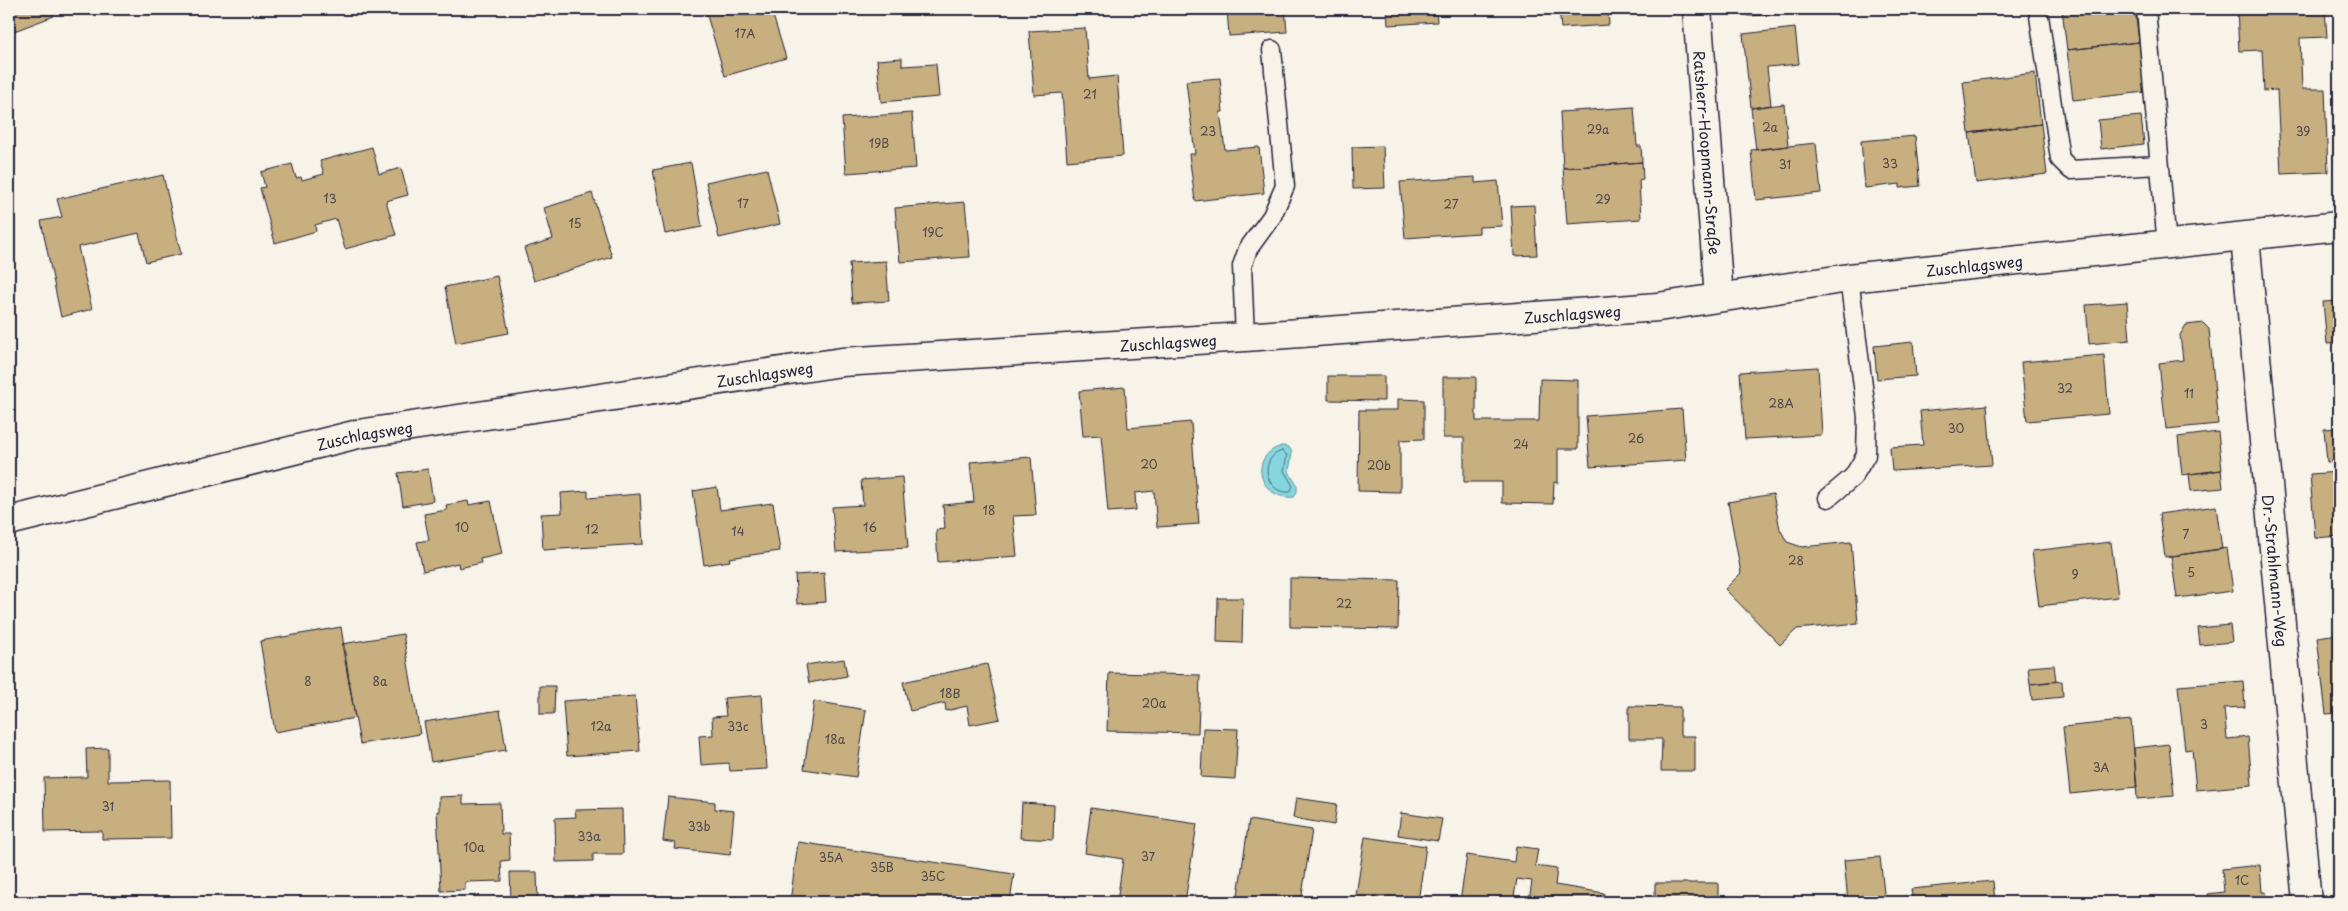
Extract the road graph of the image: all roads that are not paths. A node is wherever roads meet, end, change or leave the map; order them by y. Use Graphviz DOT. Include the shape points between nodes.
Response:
graph roads {
  1 [pos="1697,9"];
  2 [pos="2038,9"];
  3 [pos="2146,9"];
  4 [pos="1272,50"];
  5 [pos="2159,165"];
  6 [pos="2339,226"];
  7 [pos="2245,238"];
  8 [pos="2167,246"];
  9 [pos="1849,278"];
  10 [pos="1719,297"];
  11 [pos="1245,337"];
  12 [pos="1828,498"];
  13 [pos="9,521"];
  14 [pos="2307,902"];
  1 -- 10 [label="street, Ratsherr-Hoopmann-Straße"];
  2 -- 5 [label="lane" via="2060,159 2071,170"];
  3 -- 5 [label="lane"];
  4 -- 11 [label="lane" via="1285,186 1272,216 1248,249 1242,266"];
  5 -- 8 [label="lane"];
  6 -- 7 [label="street, Zuschlagsweg"];
  7 -- 8 [label="street, Zuschlagsweg"];
  7 -- 14 [label="street, Dr.-Strahlmann-Weg"];
  8 -- 9 [label="street, Zuschlagsweg"];
  9 -- 10 [label="street, Zuschlagsweg"];
  9 -- 12 [label="lane" via="1867,417 1866,455 1853,477"];
  10 -- 11 [label="street, Zuschlagsweg" via="1658,306"];
  11 -- 13 [label="street, Zuschlagsweg" via="842,362 358,434"];
}
